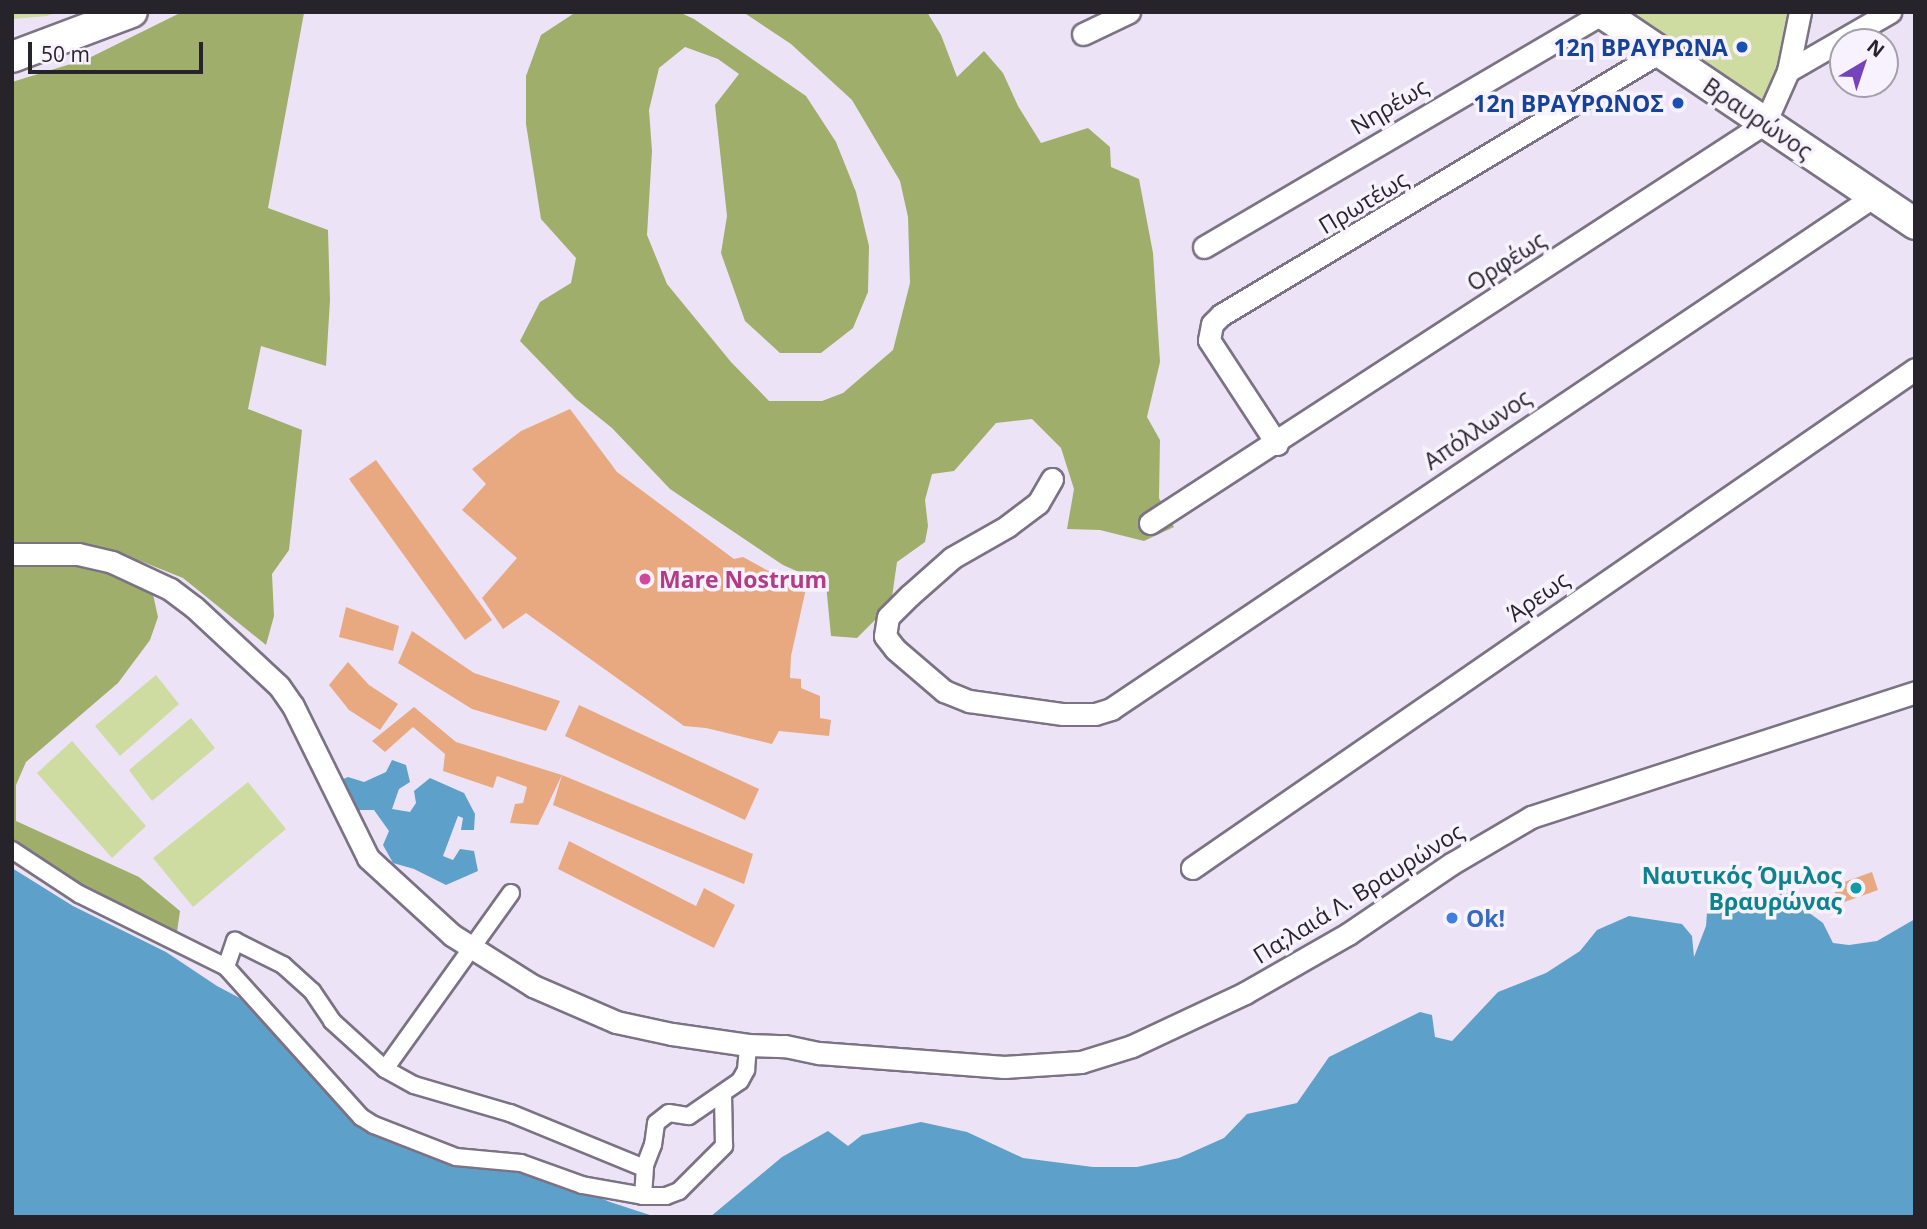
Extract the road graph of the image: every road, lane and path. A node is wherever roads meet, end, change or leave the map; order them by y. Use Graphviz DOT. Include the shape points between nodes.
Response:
graph roads {
  1 [pos="132,12"];
  2 [pos="1129,12"];
  3 [pos="1800,12"];
  4 [pos="1890,12"];
  5 [pos="1602,13"];
  6 [pos="1083,34"];
  7 [pos="1660,52"];
  8 [pos="12,57"];
  9 [pos="1788,71"];
  10 [pos="1765,123"];
  11 [pos="1874,196"];
  12 [pos="1915,224"];
  13 [pos="1204,247"];
  14 [pos="1915,369"];
  15 [pos="1277,444"];
  16 [pos="1052,479"];
  17 [pos="1150,523"];
  18 [pos="12,554"];
  19 [pos="1915,692"];
  20 [pos="12,850"];
  21 [pos="1192,867"];
  22 [pos="511,893"];
  23 [pos="470,947"];
  24 [pos="226,967"];
  25 [pos="748,1045"];
  26 [pos="385,1069"];
  27 [pos="723,1093"];
  28 [pos="645,1164"];
  29 [pos="643,1196"];
  1 -- 8 [label="main road"];
  2 -- 6 [label="street"];
  3 -- 9 [label="street"];
  4 -- 9 [label="street"];
  5 -- 7 [label="main road, Βραυρώνος"];
  5 -- 13 [label="street, Νηρέως"];
  7 -- 10 [label="main road, Βραυρώνος"];
  7 -- 15 [label="street, Πρωτέως" via="1212,324 1209,340"];
  9 -- 10 [label="street"];
  10 -- 11 [label="main road, Βραυρώνος"];
  10 -- 15 [label="street, Ορφέως"];
  11 -- 12 [label="main road, Βραυρώνος"];
  11 -- 16 [label="street, Απόλλωνος" via="1111,709 1095,714 969,701 944,691 885,636 888,617 910,595 952,558 1038,503"];
  14 -- 21 [label="street, Άρεως"];
  15 -- 17 [label="street, Ορφέως"];
  18 -- 23 [label="street, Πα;λαιά Λ. Βραυρώνος" via="78,554 112,562 170,589 194,607 279,686 293,706 368,858"];
  19 -- 25 [label="street, Πα;λαιά Λ. Βραυρώνος" via="1531,817 1348,934 1245,993 1132,1046 1080,1062 1004,1067"];
  20 -- 24 [label="street" via="79,894"];
  22 -- 23 [label="street"];
  23 -- 25 [label="street, Πα;λαιά Λ. Βραυρώνος" via="533,986 616,1022"];
  23 -- 26 [label="street"];
  24 -- 26 [label="street" via="235,940 283,965 312,991 332,1021"];
  24 -- 29 [label="street" via="361,1117 374,1125 456,1157 521,1163 582,1185"];
  25 -- 27 [label="street" via="740,1082"];
  26 -- 28 [label="street" via="448,1098 509,1113 644,1168"];
  27 -- 28 [label="street" via="689,1116 669,1113 656,1123"];
  27 -- 29 [label="street" via="724,1146 679,1191"];
  28 -- 29 [label="street"];
}
